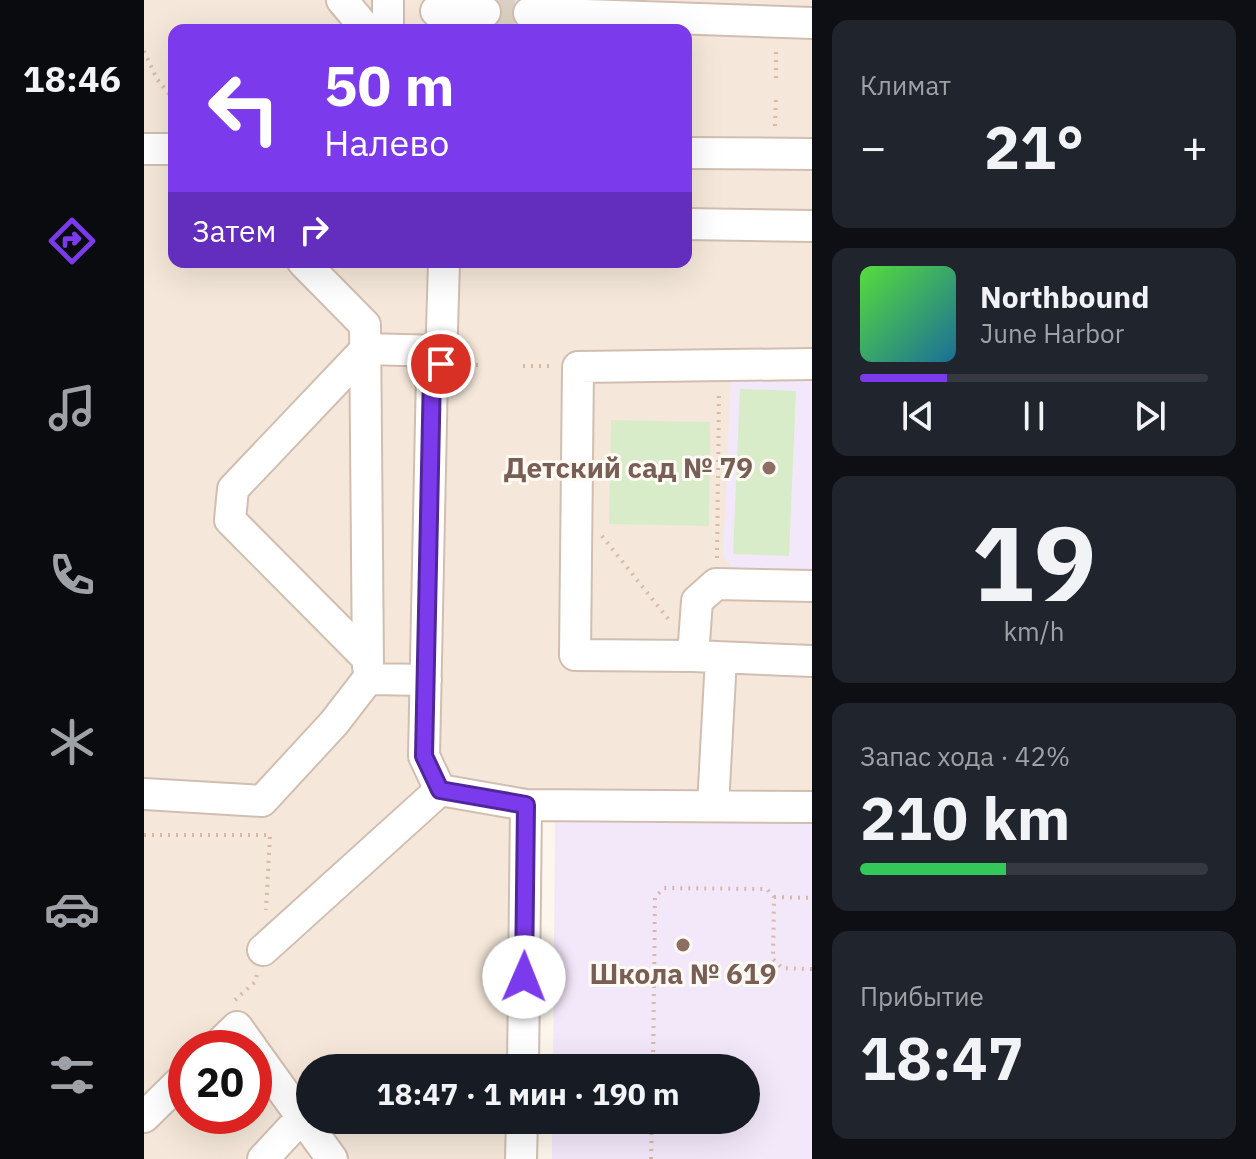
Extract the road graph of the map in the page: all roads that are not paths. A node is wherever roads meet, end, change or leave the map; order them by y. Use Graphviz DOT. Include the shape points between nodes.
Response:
graph roads {
  1 [pos="342,0"];
  2 [pos="388,0"];
  3 [pos="575,8"];
  4 [pos="485,12"];
  5 [pos="529,13"];
  6 [pos="436,14"];
  7 [pos="812,23"];
  8 [pos="362,24"];
  9 [pos="388,24"];
  10 [pos="144,149"];
  11 [pos="168,149"];
  12 [pos="692,153"];
  13 [pos="812,154"];
  14 [pos="692,224"];
  15 [pos="812,226"];
  16 [pos="309,268"];
  17 [pos="444,268"];
  18 [pos="366,349"];
  19 [pos="441,351"];
  20 [pos="812,364"];
  21 [pos="812,586"];
  22 [pos="707,657"];
  23 [pos="812,661"];
  24 [pos="368,669"];
  25 [pos="426,680"];
  26 [pos="440,790"];
  27 [pos="144,794"];
  28 [pos="526,805"];
  29 [pos="713,806"];
  30 [pos="812,807"];
  31 [pos="263,950"];
  32 [pos="523,1054"];
  33 [pos="272,1074"];
  34 [pos="168,1094"];
  35 [pos="296,1107"];
  36 [pos="144,1117"];
  37 [pos="296,1124"];
  38 [pos="315,1134"];
  39 [pos="522,1134"];
  40 [pos="263,1159"];
  41 [pos="332,1159"];
  42 [pos="521,1159"];
  1 -- 8 [label="lane"];
  2 -- 9 [label="lane"];
  3 -- 5 [label="lane"];
  3 -- 7 [label="lane"];
  4 -- 6 [label="lane"];
  10 -- 11 [label="lane"];
  12 -- 13 [label="lane"];
  14 -- 15 [label="lane"];
  16 -- 18 [label="lane" via="365,325"];
  17 -- 19 [label="lane"];
  18 -- 19 [label="lane"];
  18 -- 24 [label="lane"];
  18 -- 24 [label="lane" via="233,489 230,520"];
  19 -- 25 [label="lane" via="441,364 432,373"];
  20 -- 22 [label="lane" via="578,367 575,655"];
  21 -- 22 [label="lane" via="716,584 697,601 696,620"];
  22 -- 23 [label="lane"];
  22 -- 29 [label="lane"];
  24 -- 25 [label="lane"];
  24 -- 27 [label="lane" via="334,723 262,801"];
  25 -- 26 [label="lane" via="424,756"];
  26 -- 28 [label="lane"];
  26 -- 31 [label="lane"];
  28 -- 29 [label="lane"];
  28 -- 32 [label="lane"];
  29 -- 30 [label="lane"];
  33 -- 35 [label="lane"];
  34 -- 36 [label="lane"];
  37 -- 40 [label="lane"];
  38 -- 41 [label="lane"];
  39 -- 42 [label="lane"];
}
